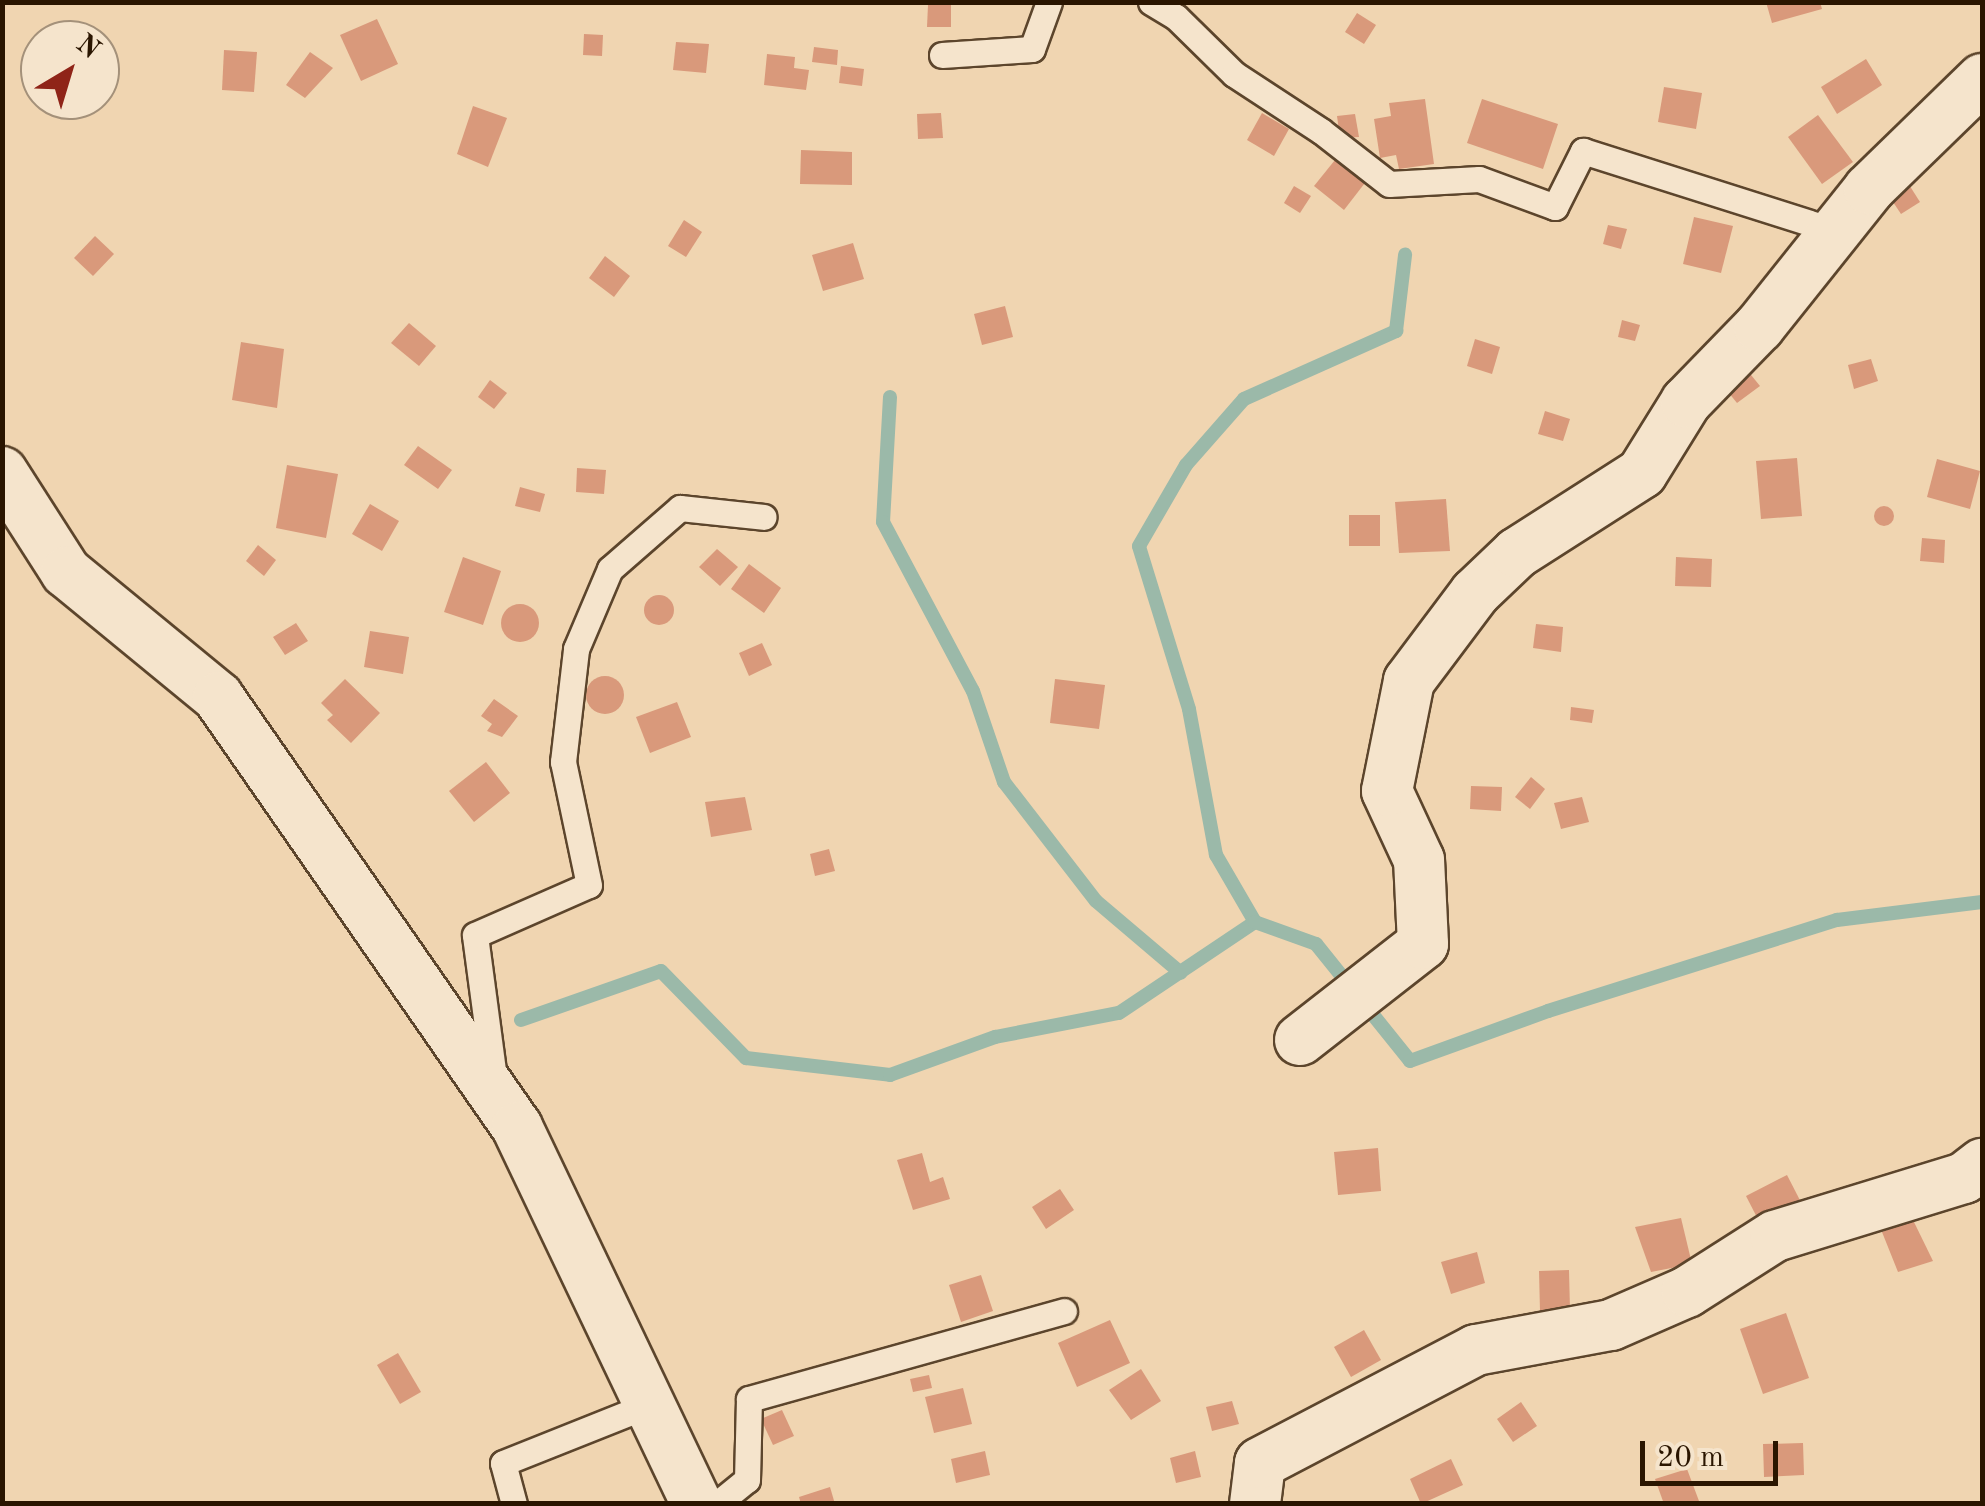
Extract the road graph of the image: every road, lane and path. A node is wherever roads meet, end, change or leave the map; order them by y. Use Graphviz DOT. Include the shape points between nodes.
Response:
graph roads {
  1 [pos="1050,2"];
  2 [pos="1150,2"];
  3 [pos="942,54"];
  4 [pos="1982,79"];
  5 [pos="1835,231"];
  6 [pos="2,472"];
  7 [pos="764,517"];
  8 [pos="22,523"];
  9 [pos="1300,1040"];
  10 [pos="496,1098"];
  11 [pos="1982,1164"];
  12 [pos="1064,1311"];
  13 [pos="650,1405"];
  14 [pos="514,1504"];
  15 [pos="697,1504"];
  16 [pos="718,1504"];
  17 [pos="1254,1504"];
  1 -- 3 [label="lane" via="1032,49"];
  2 -- 5 [label="lane" via="1176,17 1234,74 1390,184 1479,178 1555,207 1583,151"];
  4 -- 5 [label="street"];
  5 -- 9 [label="street" via="1759,327 1686,402 1642,473 1517,553 1476,593 1409,681 1387,791 1419,860 1422,944"];
  6 -- 8 [label="street"];
  7 -- 10 [label="lane" via="680,508 610,569 576,649 563,762 589,886 476,935"];
  8 -- 10 [label="street" via="66,572 218,697"];
  10 -- 13 [label="street" via="517,1127"];
  11 -- 17 [label="street" via="1964,1178 1775,1236 1687,1292 1611,1324 1476,1350 1260,1463"];
  12 -- 16 [label="lane" via="749,1400 747,1480"];
  13 -- 14 [label="lane" via="503,1463"];
  13 -- 15 [label="street"];
}
